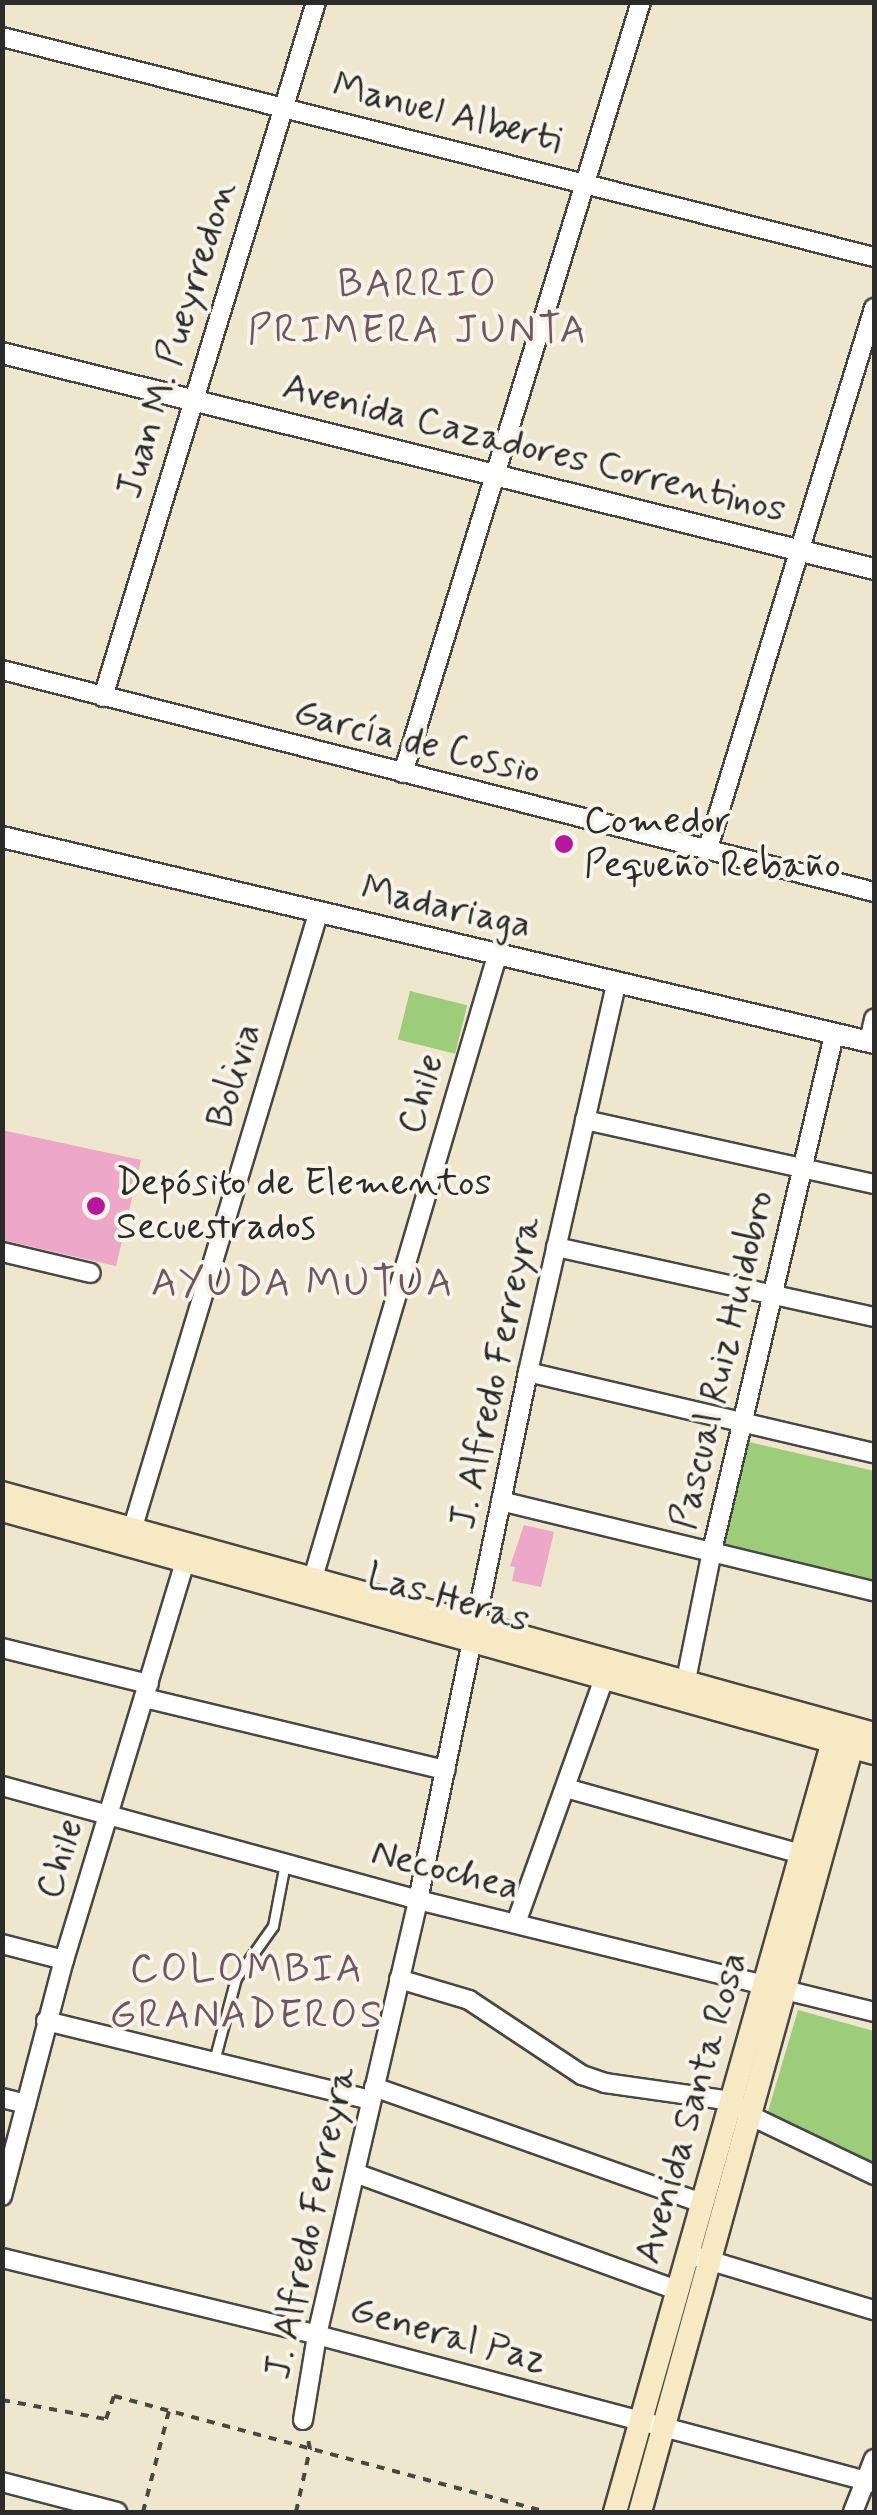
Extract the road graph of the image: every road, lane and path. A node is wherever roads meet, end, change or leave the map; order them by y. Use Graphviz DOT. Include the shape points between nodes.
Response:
graph roads {
  1 [pos="316,2"];
  2 [pos="641,2"];
  3 [pos="2,37"];
  4 [pos="283,107"];
  5 [pos="588,182"];
  6 [pos="874,257"];
  7 [pos="874,308"];
  8 [pos="2,353"];
  9 [pos="192,400"];
  10 [pos="496,474"];
  11 [pos="801,552"];
  12 [pos="874,569"];
  13 [pos="2,670"];
  14 [pos="103,697"];
  15 [pos="404,773"];
  16 [pos="2,838"];
  17 [pos="708,848"];
  18 [pos="874,892"];
  19 [pos="318,914"];
  20 [pos="496,956"];
  21 [pos="616,985"];
  22 [pos="874,1019"];
  23 [pos="834,1035"];
  24 [pos="872,1042"];
  25 [pos="584,1120"];
  26 [pos="802,1168"];
  27 [pos="874,1184"];
  28 [pos="556,1247"];
  29 [pos="2,1252"];
  30 [pos="92,1273"];
  31 [pos="772,1293"];
  32 [pos="874,1317"];
  33 [pos="528,1372"];
  34 [pos="743,1422"];
  35 [pos="874,1452"];
  36 [pos="2,1493"];
  37 [pos="501,1501"];
  38 [pos="2,1510"];
  39 [pos="130,1536"];
  40 [pos="712,1552"];
  41 [pos="188,1553"];
  42 [pos="311,1588"];
  43 [pos="874,1591"];
  44 [pos="475,1633"];
  45 [pos="2,1648"];
  46 [pos="604,1679"];
  47 [pos="147,1691"];
  48 [pos="684,1692"];
  49 [pos="855,1738"];
  50 [pos="445,1770"];
  51 [pos="2,1786"];
  52 [pos="566,1788"];
  53 [pos="109,1816"];
  54 [pos="811,1857"];
  55 [pos="285,1863"];
  56 [pos="418,1900"];
  57 [pos="516,1923"];
  58 [pos="2,1944"];
  59 [pos="64,1960"];
  60 [pos="399,1979"];
  61 [pos="774,1985"];
  62 [pos="874,2012"];
  63 [pos="46,2021"];
  64 [pos="214,2063"];
  65 [pos="372,2093"];
  66 [pos="2,2098"];
  67 [pos="26,2104"];
  68 [pos="740,2108"];
  69 [pos="354,2173"];
  70 [pos="874,2174"];
  71 [pos="2,2196"];
  72 [pos="701,2202"];
  73 [pos="2,2258"];
  74 [pos="698,2258"];
  75 [pos="676,2290"];
  76 [pos="874,2310"];
  77 [pos="317,2334"];
  78 [pos="2,2400"];
  79 [pos="169,2411"];
  80 [pos="303,2420"];
  81 [pos="651,2425"];
  82 [pos="310,2449"];
  83 [pos="874,2459"];
  84 [pos="2,2482"];
  85 [pos="870,2482"];
  86 [pos="535,2511"];
  87 [pos="117,2512"];
  88 [pos="143,2512"];
  89 [pos="296,2512"];
  90 [pos="548,2512"];
  91 [pos="615,2512"];
  92 [pos="640,2512"];
  93 [pos="853,2512"];
  1 -- 4 [label="street, Juan M. Pueyrredon"];
  2 -- 5 [label="street"];
  3 -- 4 [label="street, Manuel Alberti"];
  4 -- 5 [label="street, Manuel Alberti"];
  4 -- 9 [label="street, Juan M. Pueyrredon"];
  5 -- 6 [label="street, Manuel Alberti"];
  5 -- 10 [label="street"];
  7 -- 11 [label="street"];
  8 -- 9 [label="street, Avenida Cazadores Correntinos"];
  9 -- 10 [label="street, Avenida Cazadores Correntinos"];
  9 -- 14 [label="street, Juan M. Pueyrredon"];
  10 -- 11 [label="street, Avenida Cazadores Correntinos"];
  10 -- 15 [label="street"];
  11 -- 12 [label="street, Avenida Cazadores Correntinos"];
  11 -- 17 [label="street"];
  13 -- 14 [label="street, García de Cossio"];
  14 -- 15 [label="street, García de Cossio"];
  15 -- 17 [label="street, García de Cossio"];
  16 -- 19 [label="street, Madariaga"];
  17 -- 18 [label="street, García de Cossio"];
  19 -- 20 [label="street, Madariaga"];
  19 -- 39 [label="street, Bolivia"];
  20 -- 21 [label="street, Madariaga"];
  20 -- 42 [label="street, Chile"];
  21 -- 23 [label="street, Madariaga"];
  21 -- 25 [label="street, J. Alfredo Ferreyra"];
  22 -- 24 [label="street"];
  23 -- 24 [label="street, Madariaga"];
  23 -- 26 [label="street, Pascual Ruiz Huidobro"];
  25 -- 26 [label="street"];
  25 -- 28 [label="street, J. Alfredo Ferreyra"];
  26 -- 27 [label="street"];
  26 -- 31 [label="street, Pascual Ruiz Huidobro"];
  28 -- 31 [label="street"];
  28 -- 33 [label="street, J. Alfredo Ferreyra"];
  29 -- 30 [label="street"];
  31 -- 32 [label="street"];
  31 -- 34 [label="street, Pascual Ruiz Huidobro"];
  33 -- 34 [label="street"];
  33 -- 37 [label="street, J. Alfredo Ferreyra"];
  34 -- 35 [label="street"];
  34 -- 40 [label="street, Pascual Ruiz Huidobro"];
  36 -- 39 [label="main road, Las Heras"];
  37 -- 40 [label="street"];
  37 -- 44 [label="street, J. Alfredo Ferreyra"];
  38 -- 39 [label="main road, Las Heras"];
  39 -- 41 [label="main road, Las Heras"];
  40 -- 43 [label="street"];
  40 -- 48 [label="street, Pascual Ruiz Huidobro"];
  41 -- 42 [label="main road, Las Heras"];
  41 -- 47 [label="street, Chile"];
  42 -- 44 [label="main road, Las Heras"];
  44 -- 46 [label="main road, Las Heras"];
  44 -- 48 [label="main road, Las Heras"];
  44 -- 50 [label="street, J. Alfredo Ferreyra"];
  45 -- 47 [label="street"];
  46 -- 48 [label="main road, Las Heras"];
  46 -- 52 [label="street"];
  47 -- 50 [label="street"];
  47 -- 53 [label="street, Chile"];
  48 -- 49 [label="main road, Las Heras"];
  49 -- 54 [label="main road, Avenida Santa Rosa"];
  50 -- 56 [label="street, J. Alfredo Ferreyra"];
  51 -- 53 [label="street, Necochea"];
  52 -- 54 [label="street"];
  52 -- 57 [label="street"];
  53 -- 55 [label="street, Necochea"];
  53 -- 59 [label="street, Chile"];
  54 -- 61 [label="main road, Avenida Santa Rosa"];
  55 -- 56 [label="street, Necochea"];
  55 -- 64 [label="lane" via="273,1926 236,1978"];
  56 -- 57 [label="street, Necochea"];
  56 -- 60 [label="street, J. Alfredo Ferreyra"];
  57 -- 61 [label="street, Necochea"];
  58 -- 59 [label="street"];
  59 -- 63 [label="street, Chile"];
  60 -- 65 [label="street, J. Alfredo Ferreyra"];
  60 -- 68 [label="street" via="469,2000 594,2079"];
  61 -- 62 [label="street, Necochea"];
  61 -- 68 [label="main road, Avenida Santa Rosa"];
  63 -- 64 [label="street"];
  63 -- 67 [label="street, Chile"];
  64 -- 65 [label="street"];
  65 -- 69 [label="street, J. Alfredo Ferreyra"];
  65 -- 72 [label="street"];
  66 -- 67 [label="street"];
  67 -- 71 [label="street, Chile"];
  68 -- 70 [label="street"];
  68 -- 72 [label="main road, Avenida Santa Rosa"];
  68 -- 74 [label="main road, Avenida Santa Rosa"];
  69 -- 75 [label="street"];
  69 -- 77 [label="street, J. Alfredo Ferreyra"];
  72 -- 74 [label="main road, Avenida Santa Rosa"];
  73 -- 77 [label="street, General Paz"];
  74 -- 75 [label="main road, Avenida Santa Rosa"];
  74 -- 76 [label="street"];
  74 -- 81 [label="main road, Avenida Santa Rosa"];
  75 -- 81 [label="main road, Avenida Santa Rosa"];
  77 -- 80 [label="street, J. Alfredo Ferreyra"];
  77 -- 81 [label="street, General Paz"];
  78 -- 79 [label="path" via="106,2419 114,2396"];
  79 -- 82 [label="path"];
  79 -- 88 [label="path"];
  80 -- 82 [label="path"];
  81 -- 85 [label="street, General Paz"];
  81 -- 91 [label="main road, Avenida Santa Rosa"];
  81 -- 92 [label="main road, Avenida Santa Rosa"];
  82 -- 86 [label="path"];
  82 -- 89 [label="path"];
  83 -- 85 [label="street"];
  84 -- 87 [label="street"];
  85 -- 93 [label="street"];
  86 -- 90 [label="path"];
}
